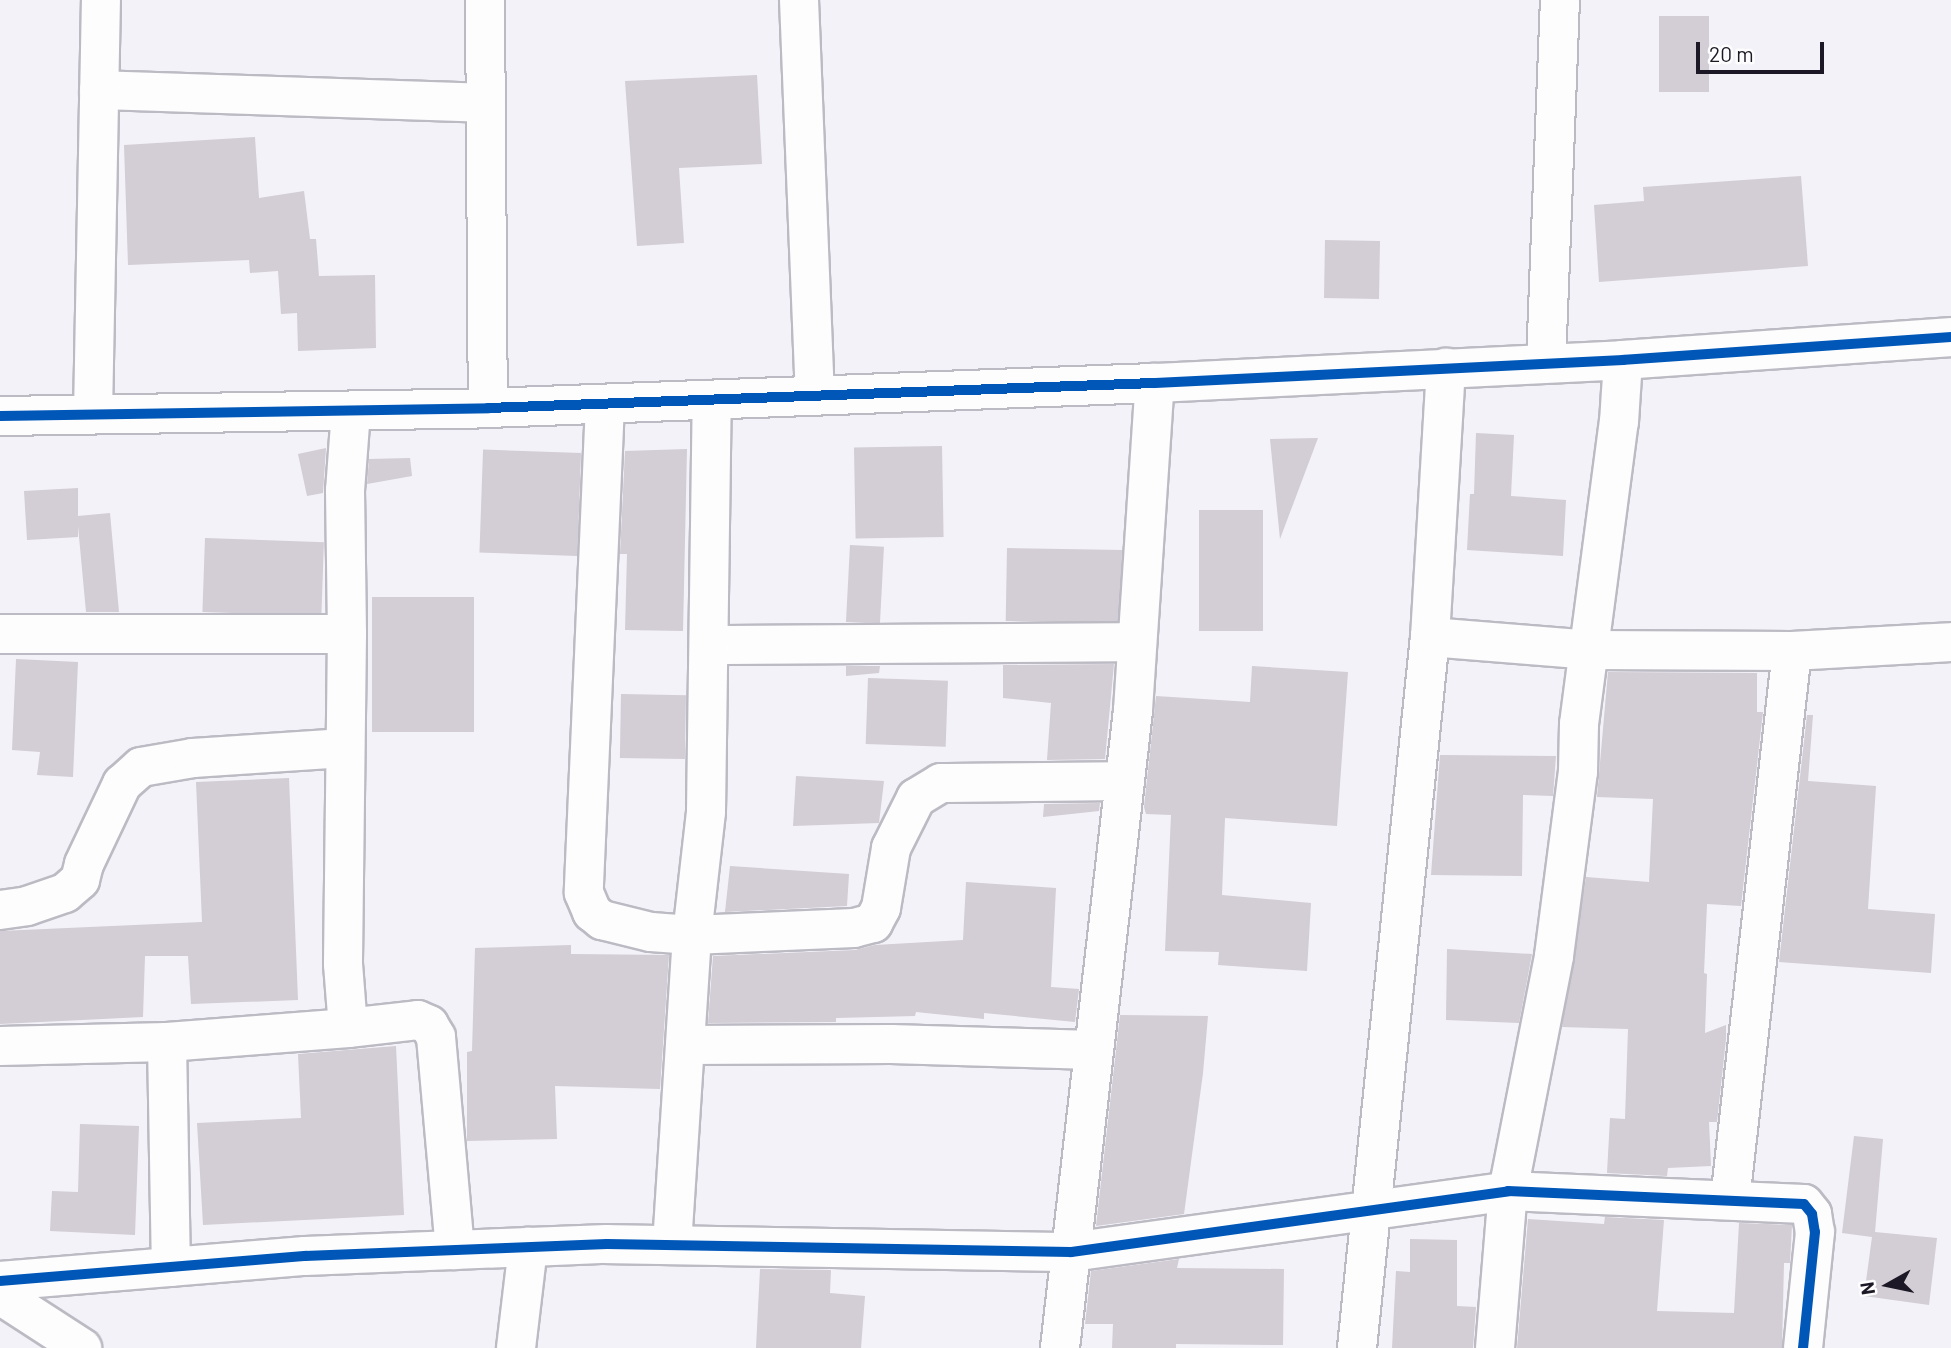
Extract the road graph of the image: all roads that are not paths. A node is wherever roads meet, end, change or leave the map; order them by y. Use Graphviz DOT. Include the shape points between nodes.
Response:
graph roads {
  1 [pos="101,0"];
  2 [pos="485,0"];
  3 [pos="799,0"];
  4 [pos="1560,0"];
  5 [pos="99,90"];
  6 [pos="486,103"];
  7 [pos="1951,337"];
  8 [pos="1623,360"];
  9 [pos="1546,363"];
  10 [pos="1446,367"];
  11 [pos="1155,383"];
  12 [pos="815,396"];
  13 [pos="712,400"];
  14 [pos="605,404"];
  15 [pos="488,408"];
  16 [pos="351,411"];
  17 [pos="93,414"];
  18 [pos="0,416"];
  19 [pos="0,634"];
  20 [pos="347,634"];
  21 [pos="1430,637"];
  22 [pos="1137,642"];
  23 [pos="1951,642"];
  24 [pos="709,645"];
  25 [pos="1591,650"];
  26 [pos="1792,650"];
  27 [pos="345,748"];
  28 [pos="1125,781"];
  29 [pos="0,910"];
  30 [pos="692,935"];
  31 [pos="348,1028"];
  32 [pos="167,1042"];
  33 [pos="685,1045"];
  34 [pos="0,1046"];
  35 [pos="1093,1050"];
  36 [pos="1508,1191"];
  37 [pos="1730,1200"];
  38 [pos="1372,1212"];
  39 [pos="672,1245"];
  40 [pos="528,1247"];
  41 [pos="455,1250"];
  42 [pos="1070,1252"];
  43 [pos="171,1267"];
  44 [pos="0,1281"];
  45 [pos="0,1295"];
  46 [pos="82,1348"];
  47 [pos="516,1348"];
  48 [pos="1060,1348"];
  49 [pos="1357,1348"];
  50 [pos="1495,1348"];
  51 [pos="1803,1348"];
  1 -- 5 [label="street"];
  2 -- 6 [label="street"];
  3 -- 12 [label="street"];
  4 -- 9 [label="street"];
  5 -- 6 [label="street"];
  5 -- 17 [label="street"];
  6 -- 15 [label="street"];
  7 -- 8 [label="street"];
  8 -- 9 [label="street"];
  8 -- 25 [label="street"];
  9 -- 10 [label="street"];
  10 -- 11 [label="street"];
  10 -- 21 [label="street"];
  11 -- 12 [label="street"];
  11 -- 22 [label="street"];
  12 -- 13 [label="street"];
  13 -- 14 [label="street"];
  13 -- 24 [label="street"];
  14 -- 15 [label="street"];
  14 -- 30 [label="street" via="584,893 592,912 602,920 651,932"];
  15 -- 16 [label="street"];
  16 -- 17 [label="street"];
  16 -- 20 [label="street" via="345,490"];
  17 -- 18 [label="street"];
  19 -- 20 [label="street"];
  20 -- 27 [label="street"];
  21 -- 25 [label="street"];
  21 -- 38 [label="street"];
  22 -- 24 [label="street"];
  22 -- 28 [label="street"];
  23 -- 26 [label="street"];
  24 -- 30 [label="street" via="706,812"];
  25 -- 26 [label="street"];
  25 -- 36 [label="street" via="1554,956"];
  26 -- 37 [label="street"];
  27 -- 29 [label="street" via="193,758 141,768 122,784 80,880 65,893"];
  27 -- 31 [label="street" via="343,951"];
  28 -- 30 [label="street" via="941,783 916,797 891,848 881,908 873,923 855,928"];
  28 -- 35 [label="street"];
  30 -- 33 [label="street"];
  31 -- 32 [label="street"];
  31 -- 41 [label="street" via="418,1020 429,1025 436,1037"];
  32 -- 34 [label="street"];
  32 -- 43 [label="street"];
  33 -- 35 [label="street" via="891,1044"];
  33 -- 39 [label="street"];
  35 -- 42 [label="street"];
  36 -- 37 [label="street"];
  36 -- 38 [label="street"];
  36 -- 50 [label="street"];
  37 -- 51 [label="street" via="1804,1204 1812,1214 1815,1232"];
  38 -- 42 [label="street"];
  38 -- 49 [label="street"];
  39 -- 40 [label="street"];
  39 -- 42 [label="street"];
  40 -- 41 [label="street"];
  40 -- 47 [label="street"];
  41 -- 43 [label="street"];
  42 -- 48 [label="street"];
  43 -- 44 [label="street"];
  45 -- 46 [label="street"];
}
